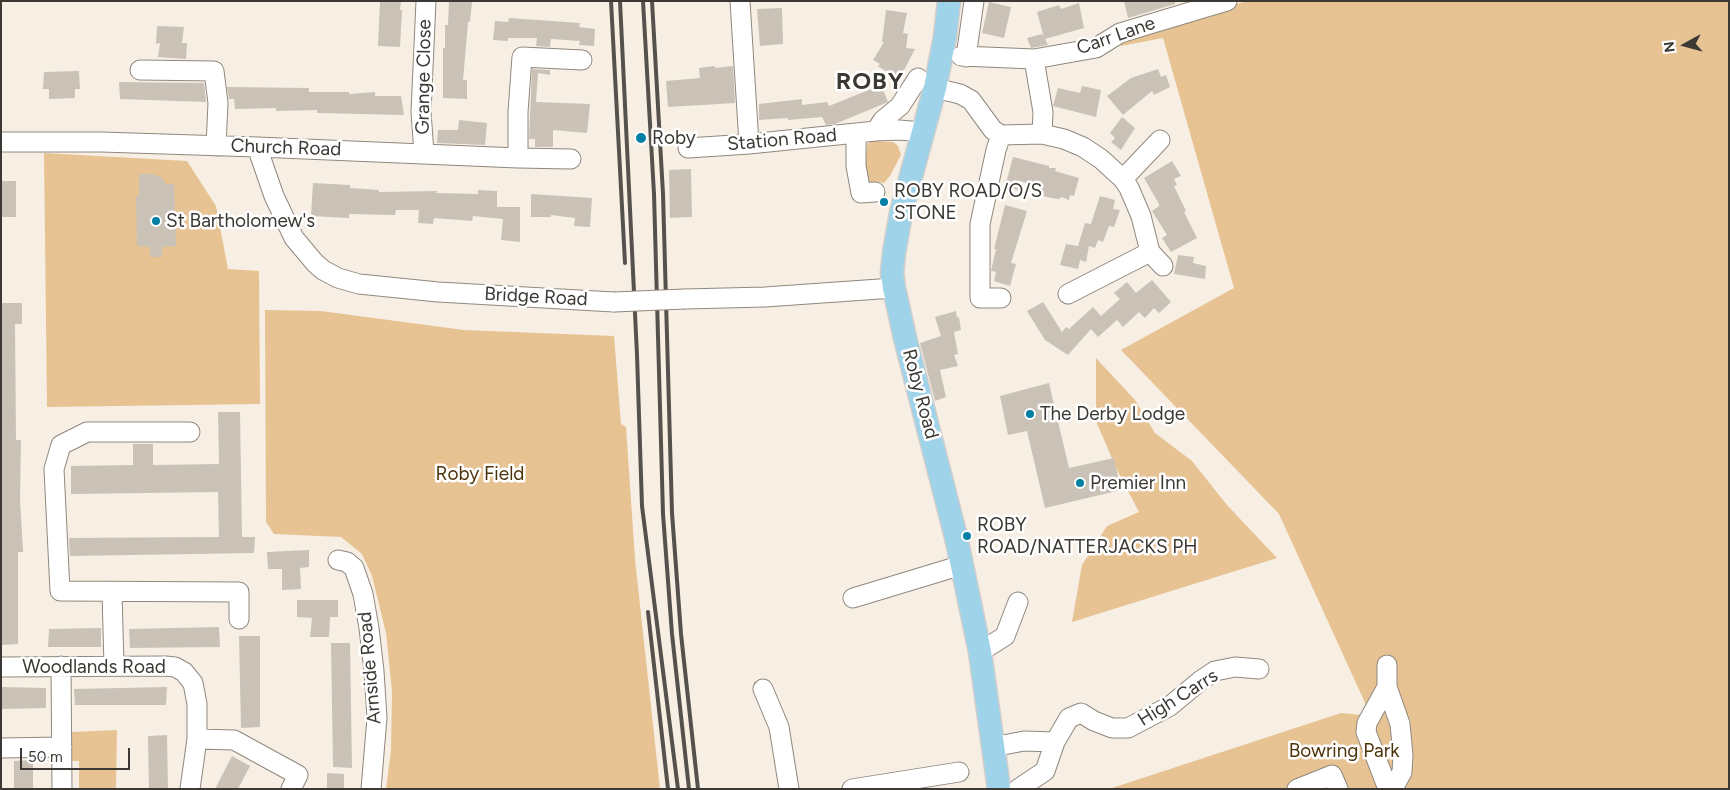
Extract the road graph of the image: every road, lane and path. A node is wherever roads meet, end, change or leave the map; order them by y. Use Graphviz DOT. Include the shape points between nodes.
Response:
graph roads {
  1 [pos="426,1"];
  2 [pos="740,1"];
  3 [pos="949,1"];
  4 [pos="974,1"];
  5 [pos="1227,1"];
  6 [pos="1034,59"];
  7 [pos="582,60"];
  8 [pos="140,70"];
  9 [pos="927,83"];
  10 [pos="876,131"];
  11 [pos="923,132"];
  12 [pos="856,134"];
  13 [pos="1042,134"];
  14 [pos="1001,135"];
  15 [pos="1160,140"];
  16 [pos="1,142"];
  17 [pos="749,144"];
  18 [pos="216,146"];
  19 [pos="257,147"];
  20 [pos="688,148"];
  21 [pos="424,153"];
  22 [pos="518,158"];
  23 [pos="571,159"];
  24 [pos="1123,179"];
  25 [pos="874,192"];
  26 [pos="1150,252"];
  27 [pos="1163,266"];
  28 [pos="894,288"];
  29 [pos="1068,294"];
  30 [pos="1001,298"];
  31 [pos="190,432"];
  32 [pos="338,560"];
  33 [pos="962,565"];
  34 [pos="112,592"];
  35 [pos="852,598"];
  36 [pos="1018,602"];
  37 [pos="239,619"];
  38 [pos="980,652"];
  39 [pos="1387,665"];
  40 [pos="61,666"];
  41 [pos="114,666"];
  42 [pos="1,667"];
  43 [pos="1259,669"];
  44 [pos="1387,687"];
  45 [pos="763,689"];
  46 [pos="196,739"];
  47 [pos="1055,742"];
  48 [pos="62,747"];
  49 [pos="993,747"];
  50 [pos="1,748"];
  51 [pos="959,772"];
  52 [pos="62,789"];
  53 [pos="190,789"];
  54 [pos="291,789"];
  55 [pos="371,789"];
  56 [pos="789,789"];
  57 [pos="852,789"];
  58 [pos="999,789"];
  59 [pos="1018,789"];
  60 [pos="1296,789"];
  61 [pos="1338,789"];
  62 [pos="1388,789"];
  63 [pos="1393,789"];
  1 -- 21 [label="street, Grange Close" via="422,104"];
  2 -- 17 [label="street"];
  3 -- 9 [label="main road, Roby Road" via="945,37"];
  4 -- 6 [label="street, Carr Lane" via="963,57"];
  5 -- 6 [label="street, Carr Lane" via="1120,33 1096,48"];
  6 -- 13 [label="street" via="1044,112"];
  7 -- 22 [label="street" via="522,57"];
  8 -- 18 [label="street" via="214,71 218,103"];
  9 -- 10 [label="street" via="883,120"];
  9 -- 11 [label="main road, Roby Road"];
  9 -- 14 [label="street" via="971,100 993,130"];
  10 -- 11 [label="street, Station Road"];
  10 -- 12 [label="street, Station Road"];
  11 -- 28 [label="main road, Roby Road" via="901,212 892,273"];
  12 -- 17 [label="street, Station Road"];
  12 -- 25 [label="street" via="856,166 861,192"];
  13 -- 14 [label="street"];
  13 -- 24 [label="street" via="1083,147"];
  14 -- 30 [label="street" via="980,224 980,298"];
  15 -- 24 [label="street"];
  16 -- 18 [label="street, Church Road"];
  17 -- 20 [label="street, Station Road"];
  18 -- 19 [label="street, Church Road"];
  19 -- 21 [label="street, Church Road"];
  19 -- 28 [label="street, Bridge Road, bridge" via="274,196 294,238 323,270 359,284 614,302 765,297"];
  21 -- 22 [label="street, Church Road"];
  22 -- 23 [label="street, Church Road"];
  24 -- 26 [label="street" via="1142,216"];
  26 -- 27 [label="street"];
  26 -- 29 [label="street"];
  28 -- 33 [label="main road, Roby Road"];
  31 -- 34 [label="street" via="88,432 61,445 54,470 60,591"];
  32 -- 55 [label="street, Arnside Road" via="354,568 363,594 371,643 377,718"];
  33 -- 35 [label="street"];
  33 -- 38 [label="main road, Roby Road"];
  34 -- 37 [label="street" via="239,592"];
  34 -- 41 [label="street"];
  36 -- 38 [label="street" via="1005,636"];
  38 -- 49 [label="main road, Roby Road"];
  39 -- 44 [label="street"];
  40 -- 41 [label="street, Woodlands Road"];
  40 -- 42 [label="street, Woodlands Road"];
  40 -- 48 [label="street"];
  41 -- 46 [label="street, Woodlands Road" via="170,666 187,675 196,692"];
  43 -- 47 [label="street, High Carrs" via="1235,667 1215,672 1170,706 1128,728 1112,728 1081,713 1070,718"];
  44 -- 62 [label="street" via="1366,732"];
  44 -- 63 [label="street" via="1400,724 1403,755 1402,772"];
  45 -- 56 [label="street" via="779,727"];
  46 -- 53 [label="street, Woodlands Road"];
  46 -- 54 [label="street" via="234,740 298,775"];
  47 -- 49 [label="street" via="1024,741"];
  47 -- 59 [label="street, High Carrs" via="1045,771"];
  48 -- 50 [label="street"];
  48 -- 52 [label="street"];
  49 -- 58 [label="main road, Roby Road"];
  51 -- 57 [label="street"];
  60 -- 61 [label="street" via="1332,774"];
}
